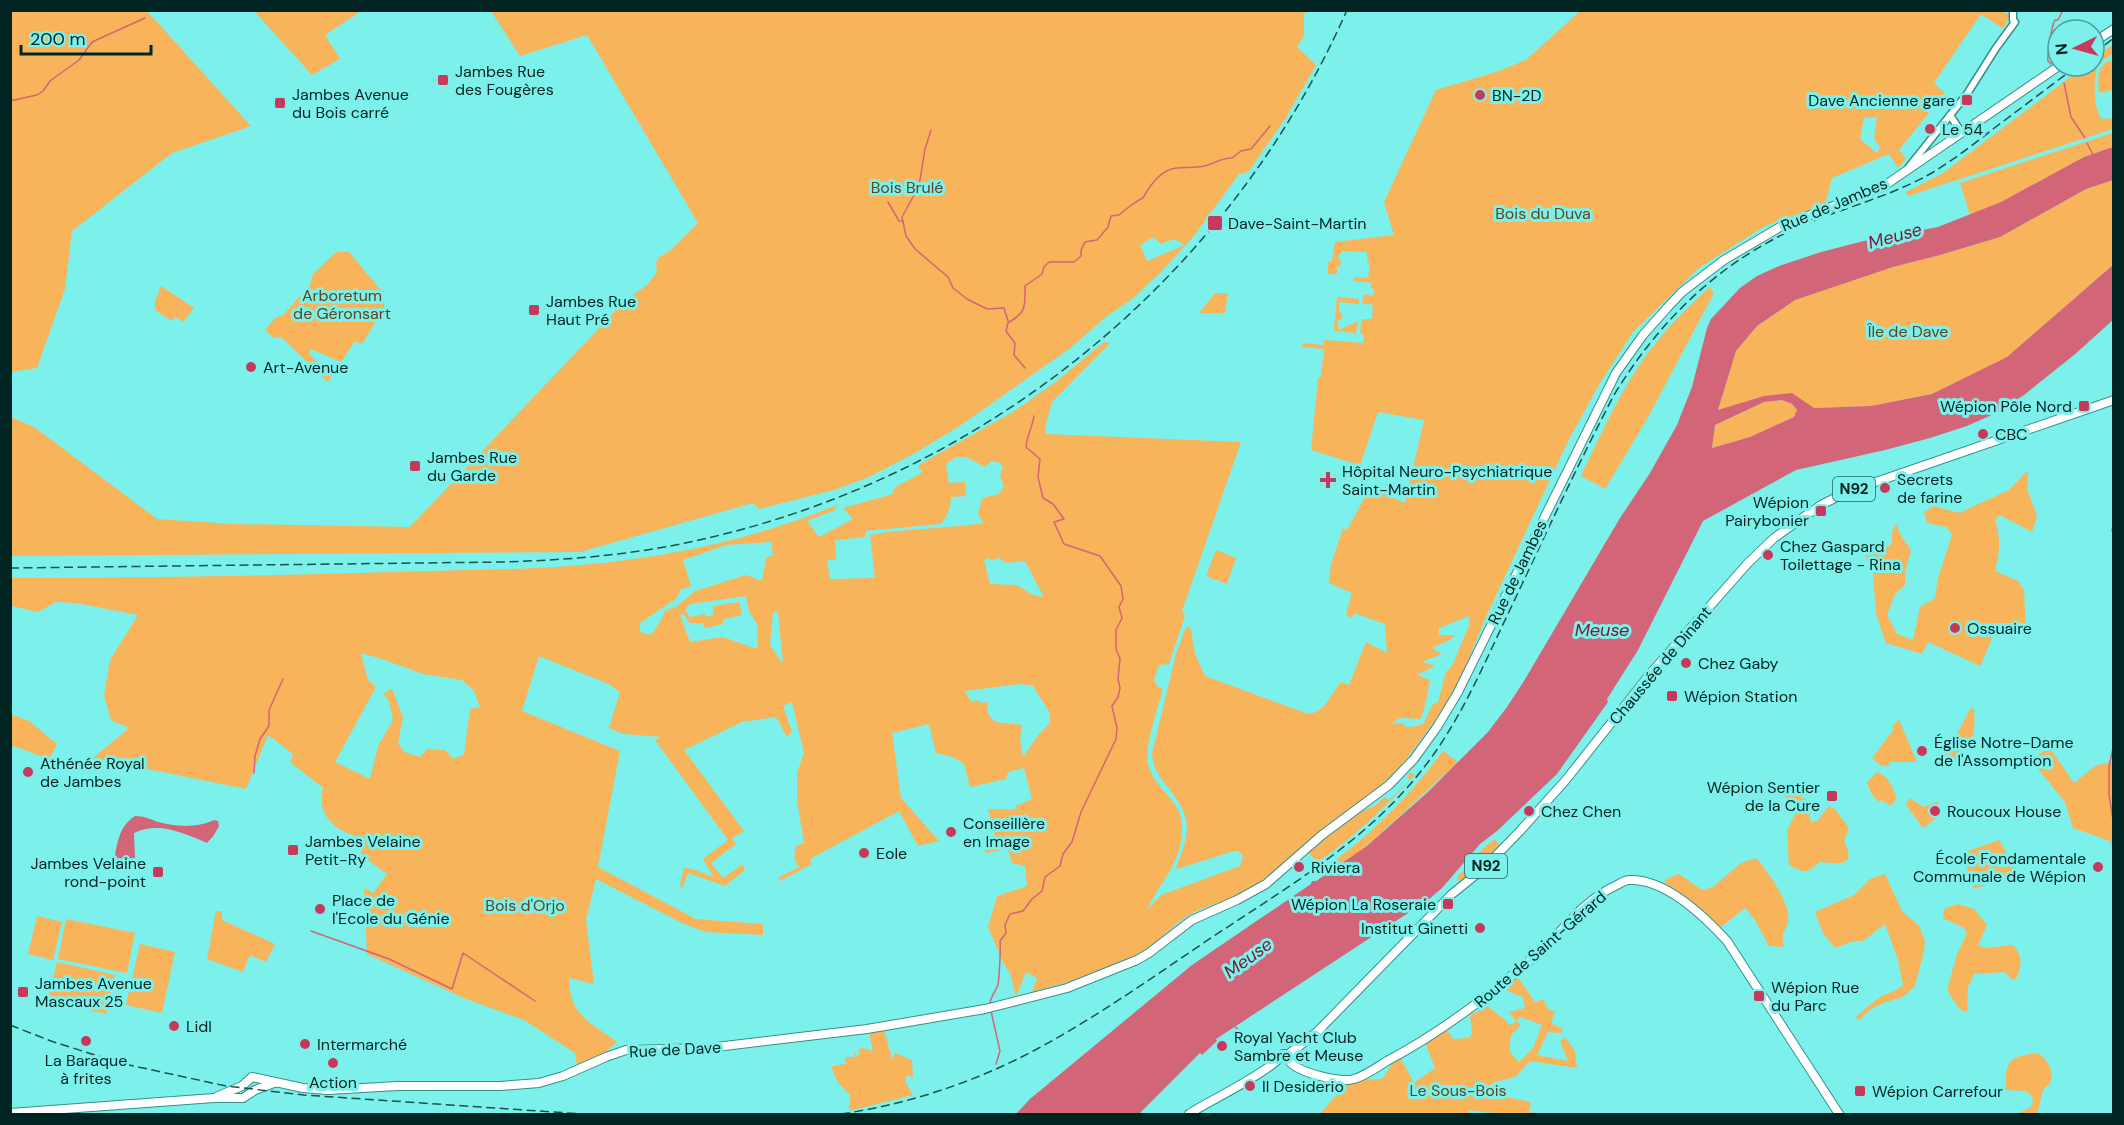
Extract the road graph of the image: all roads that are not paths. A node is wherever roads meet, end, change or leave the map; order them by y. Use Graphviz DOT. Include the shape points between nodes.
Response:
graph roads {
  1 [pos="2013,10"];
  2 [pos="2046,75"];
  3 [pos="1950,115"];
  4 [pos="1961,132"];
  5 [pos="1906,171"];
  6 [pos="2114,400"];
  7 [pos="1042,996"];
  8 [pos="1289,1058"];
  9 [pos="252,1077"];
  10 [pos="275,1083"];
  11 [pos="242,1086"];
  12 [pos="255,1090"];
  13 [pos="214,1098"];
  14 [pos="243,1098"];
  15 [pos="10,1113"];
  16 [pos="1189,1114"];
  17 [pos="1839,1114"];
  1 -- 3 [label="street" via="2015,22"];
  2 -- 4 [label="main road, Rue de Jambes"];
  3 -- 4 [label="street"];
  3 -- 5 [label="street"];
  4 -- 5 [label="main road, Rue de Jambes"];
  5 -- 7 [label="main road, Rue de Jambes" via="1872,191 1786,224 1743,247 1682,292 1643,335 1601,400 1457,694 1428,740 1398,777 1266,884 1192,920 1137,960"];
  6 -- 8 [label="main road, Chaussée de Dinant / N92" via="1847,492 1774,538 1650,674 1520,831"];
  7 -- 10 [label="main road, Rue de Dave" via="867,1029 694,1049 626,1050 563,1076 521,1085 328,1090"];
  8 -- 16 [label="main road, N92" via="1282,1054 1280,1059"];
  8 -- 17 [label="main road, Route de Saint-Gérard" via="1298,1068 1335,1080 1354,1078 1396,1056 1469,1011 1536,956 1571,917 1601,893 1628,880 1655,883 1689,905 1727,941"];
  9 -- 10 [label="main road, Rue de Dave"];
  9 -- 11 [label="main road"];
  9 -- 12 [label="main road"];
  10 -- 12 [label="main road, Rue de Dave"];
  11 -- 13 [label="main road"];
  11 -- 14 [label="main road"];
  12 -- 14 [label="main road, Rue de Dave"];
  13 -- 14 [label="main road"];
  13 -- 15 [label="main road"];
}
